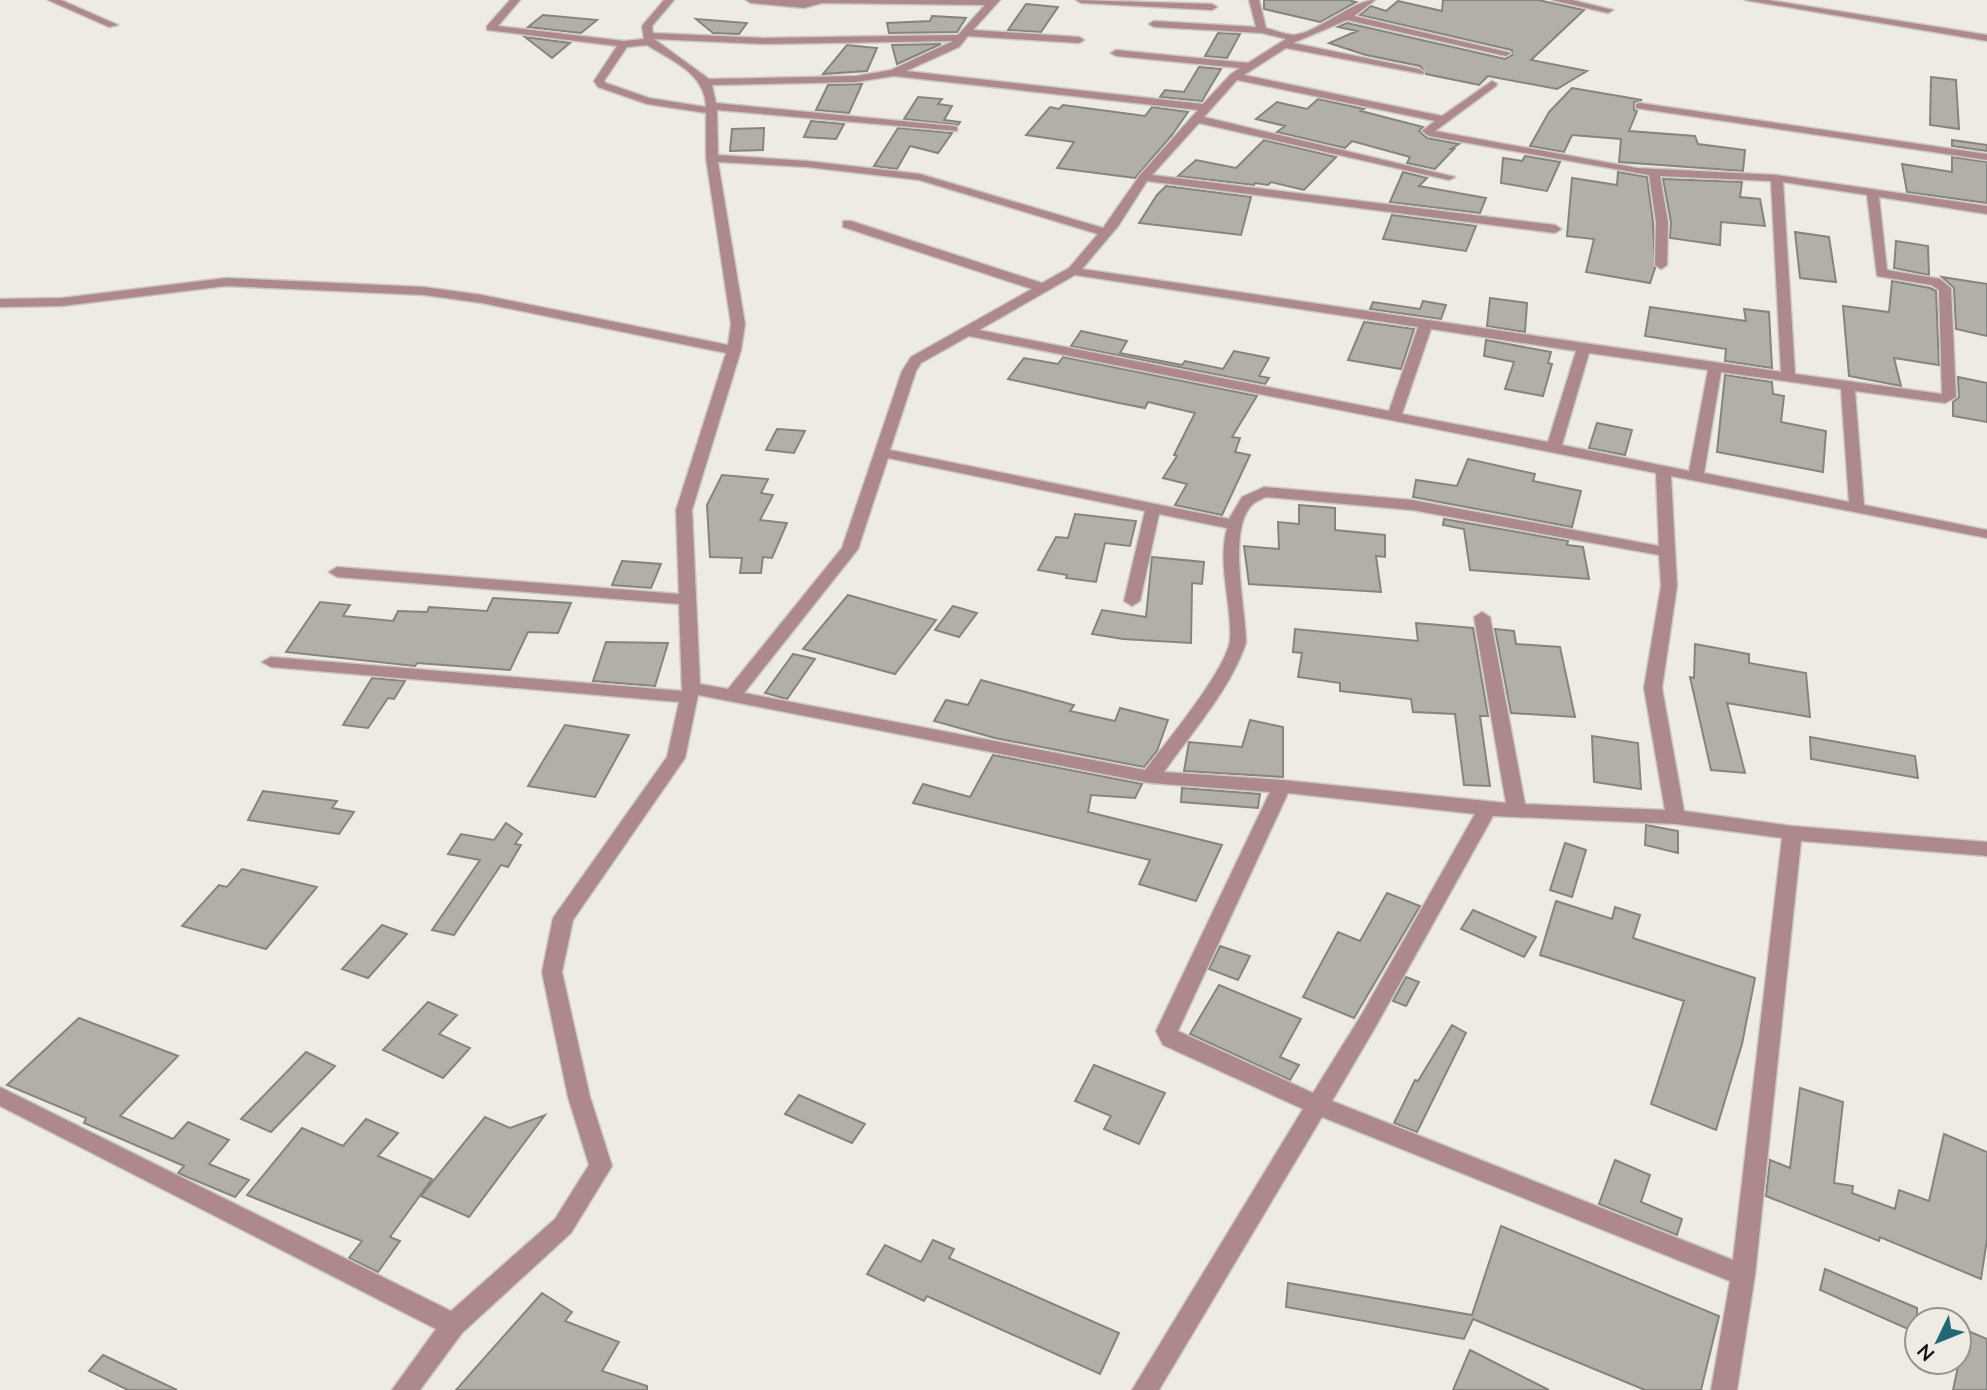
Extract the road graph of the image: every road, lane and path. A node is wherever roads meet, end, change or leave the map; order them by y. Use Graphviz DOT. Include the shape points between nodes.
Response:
graph roads {
  1 [pos="52,0"];
  2 [pos="514,0"];
  3 [pos="669,0"];
  4 [pos="751,0"];
  5 [pos="1081,0"];
  6 [pos="1254,0"];
  7 [pos="1370,0"];
  8 [pos="1557,0"];
  9 [pos="1749,0"];
  10 [pos="995,1"];
  11 [pos="1212,7"];
  12 [pos="1608,10"];
  13 [pos="1346,17"];
  14 [pos="1154,24"];
  15 [pos="113,25"];
  16 [pos="1262,30"];
  17 [pos="963,35"];
  18 [pos="1987,38"];
  19 [pos="648,39"];
  20 [pos="1079,40"];
  21 [pos="1289,41"];
  22 [pos="624,44"];
  23 [pos="1116,53"];
  24 [pos="1506,53"];
  25 [pos="1248,66"];
  26 [pos="1419,72"];
  27 [pos="894,74"];
  28 [pos="1235,76"];
  29 [pos="705,82"];
  30 [pos="1492,84"];
  31 [pos="1640,106"];
  32 [pos="711,108"];
  33 [pos="1206,108"];
  34 [pos="1196,119"];
  35 [pos="1441,119"];
  36 [pos="953,129"];
  37 [pos="712,158"];
  38 [pos="1987,158"];
  39 [pos="1654,172"];
  40 [pos="1144,177"];
  41 [pos="1449,177"];
  42 [pos="1777,178"];
  43 [pos="1872,193"];
  44 [pos="1987,210"];
  45 [pos="847,224"];
  46 [pos="1555,229"];
  47 [pos="1106,233"];
  48 [pos="1661,265"];
  49 [pos="1073,271"];
  50 [pos="1042,288"];
  51 [pos="0,303"];
  52 [pos="1426,324"];
  53 [pos="965,331"];
  54 [pos="1584,348"];
  55 [pos="734,350"];
  56 [pos="1715,367"];
  57 [pos="1788,378"];
  58 [pos="1848,386"];
  59 [pos="1394,417"];
  60 [pos="1553,449"];
  61 [pos="884,453"];
  62 [pos="1663,469"];
  63 [pos="1696,475"];
  64 [pos="1153,508"];
  65 [pos="1857,508"];
  66 [pos="1234,525"];
  67 [pos="1986,534"];
  68 [pos="1667,552"];
  69 [pos="337,572"];
  70 [pos="688,600"];
  71 [pos="1132,601"];
  72 [pos="1482,617"];
  73 [pos="271,662"];
  74 [pos="690,693"];
  75 [pos="731,697"];
  76 [pos="1150,777"];
  77 [pos="1282,786"];
  78 [pos="1487,809"];
  79 [pos="1517,811"];
  80 [pos="1676,817"];
  81 [pos="1792,833"];
  82 [pos="1987,849"];
  83 [pos="0,1096"];
  84 [pos="1317,1105"];
  85 [pos="1743,1275"];
  86 [pos="453,1325"];
  87 [pos="405,1390"];
  88 [pos="1145,1390"];
  89 [pos="1724,1390"];
  1 -- 15 [label="street"];
  2 -- 22 [label="street" via="491,28"];
  3 -- 19 [label="street" via="647,26"];
  4 -- 10 [label="street" via="804,5 821,0"];
  5 -- 11 [label="street"];
  6 -- 16 [label="street"];
  7 -- 13 [label="street"];
  8 -- 12 [label="street"];
  9 -- 18 [label="street"];
  10 -- 17 [label="street"];
  13 -- 21 [label="street"];
  13 -- 24 [label="street"];
  14 -- 16 [label="street"];
  16 -- 21 [label="street"];
  17 -- 19 [label="street"];
  17 -- 20 [label="street"];
  17 -- 27 [label="street" via="955,45"];
  19 -- 22 [label="street"];
  19 -- 29 [label="street"];
  21 -- 25 [label="street"];
  21 -- 26 [label="street"];
  22 -- 32 [label="street" via="603,73 602,85 647,101"];
  23 -- 25 [label="street"];
  25 -- 28 [label="street"];
  27 -- 29 [label="street"];
  27 -- 33 [label="street"];
  28 -- 33 [label="street"];
  28 -- 35 [label="street"];
  29 -- 32 [label="street"];
  30 -- 35 [label="street"];
  31 -- 38 [label="street"];
  32 -- 36 [label="street"];
  32 -- 37 [label="street"];
  33 -- 34 [label="street"];
  34 -- 40 [label="street"];
  34 -- 41 [label="street"];
  35 -- 39 [label="street" via="1429,134"];
  37 -- 47 [label="street" via="920,177"];
  37 -- 55 [label="street" via="738,324"];
  39 -- 42 [label="street"];
  39 -- 48 [label="street" via="1662,222"];
  40 -- 46 [label="street"];
  40 -- 47 [label="street"];
  42 -- 43 [label="street"];
  42 -- 57 [label="street"];
  43 -- 44 [label="street"];
  43 -- 58 [label="street" via="1881,273 1935,282 1945,288 1949,397"];
  45 -- 50 [label="street"];
  47 -- 49 [label="street"];
  49 -- 50 [label="street"];
  49 -- 52 [label="street"];
  50 -- 53 [label="street"];
  51 -- 55 [label="street" via="62,302 226,282 424,291"];
  52 -- 54 [label="street"];
  52 -- 59 [label="street"];
  53 -- 59 [label="street"];
  53 -- 61 [label="street" via="916,360"];
  54 -- 56 [label="street"];
  54 -- 60 [label="street"];
  55 -- 70 [label="street" via="684,510"];
  56 -- 57 [label="street"];
  56 -- 63 [label="street"];
  57 -- 58 [label="street"];
  58 -- 65 [label="street"];
  59 -- 60 [label="street"];
  60 -- 62 [label="street"];
  61 -- 64 [label="street"];
  61 -- 75 [label="street" via="850,549"];
  62 -- 63 [label="street"];
  62 -- 68 [label="street"];
  63 -- 65 [label="street"];
  64 -- 66 [label="street"];
  64 -- 71 [label="street"];
  65 -- 67 [label="street"];
  66 -- 68 [label="street" via="1245,499 1264,492 1412,505"];
  66 -- 76 [label="street" via="1231,569 1238,646"];
  68 -- 80 [label="street" via="1669,586 1653,688"];
  69 -- 70 [label="street"];
  70 -- 74 [label="street"];
  72 -- 79 [label="street"];
  73 -- 74 [label="street"];
  74 -- 75 [label="street"];
  74 -- 86 [label="street" via="676,758 563,918 552,972 579,1097 601,1166 564,1226"];
  75 -- 76 [label="street"];
  76 -- 77 [label="street"];
  77 -- 78 [label="street"];
  77 -- 84 [label="street" via="1167,1031 1171,1039"];
  78 -- 79 [label="street"];
  78 -- 84 [label="street"];
  79 -- 80 [label="street"];
  80 -- 81 [label="street"];
  81 -- 82 [label="street"];
  81 -- 85 [label="street"];
  83 -- 86 [label="street"];
  84 -- 85 [label="street"];
  84 -- 88 [label="street"];
  85 -- 89 [label="street"];
  86 -- 87 [label="street"];
}
